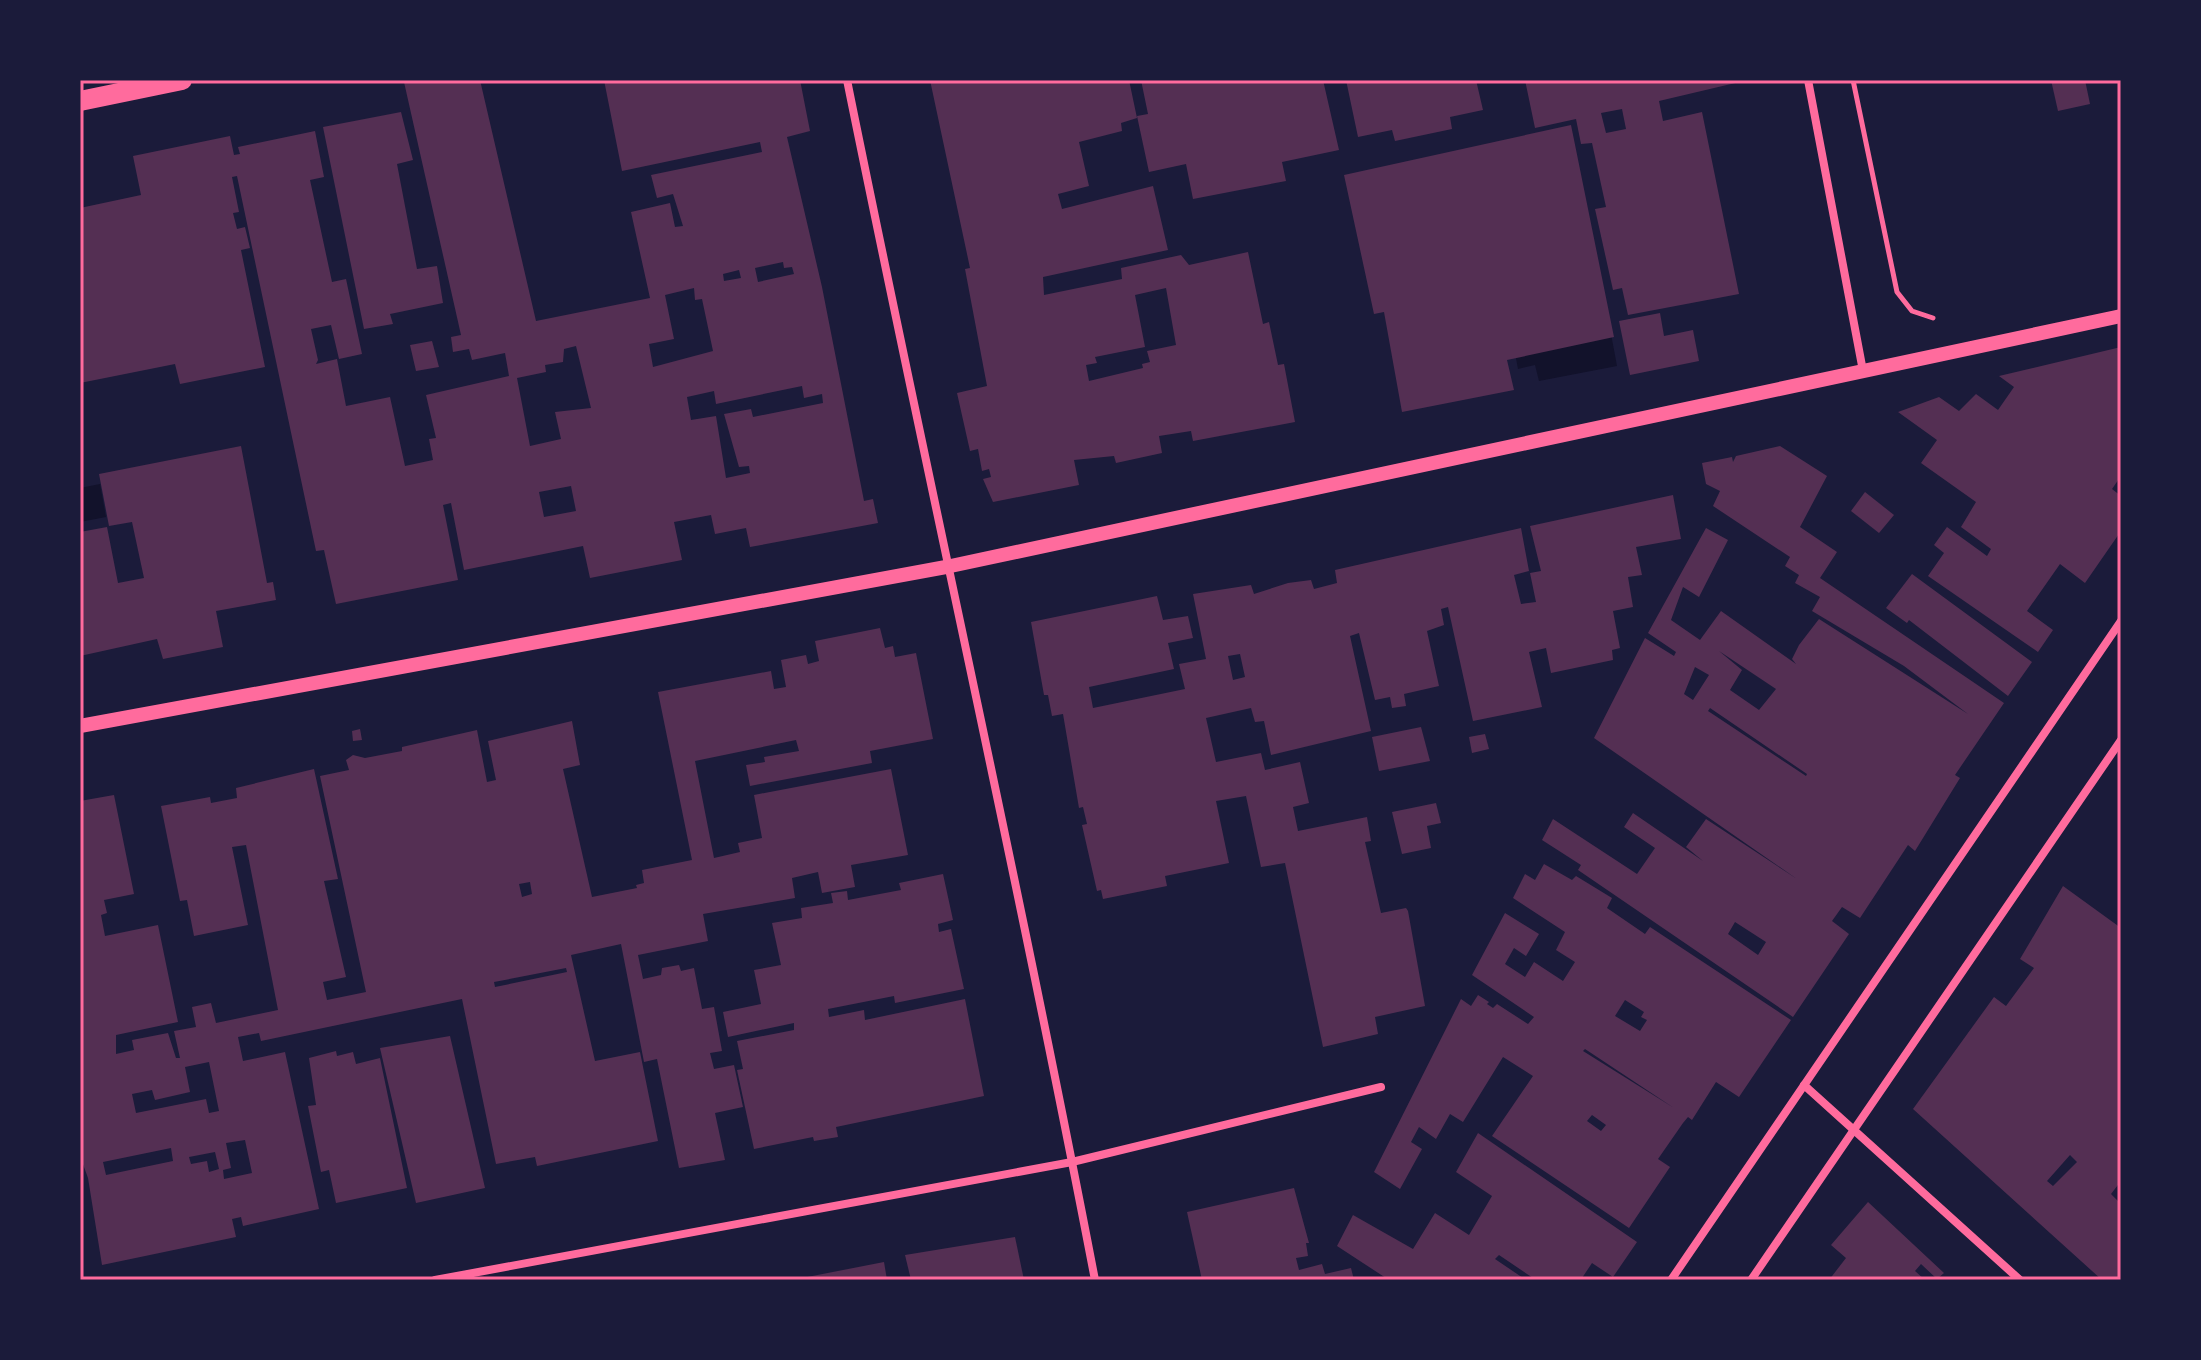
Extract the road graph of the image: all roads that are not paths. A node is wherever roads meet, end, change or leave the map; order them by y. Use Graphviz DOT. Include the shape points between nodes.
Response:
graph roads {
  1 [pos="182,80"];
  2 [pos="847,80"];
  3 [pos="1808,80"];
  4 [pos="80,101"];
  5 [pos="2121,316"];
  6 [pos="1863,371"];
  7 [pos="946,567"];
  8 [pos="2121,621"];
  9 [pos="80,726"];
  10 [pos="2121,740"];
  11 [pos="1804,1085"];
  12 [pos="1381,1087"];
  13 [pos="1854,1127"];
  14 [pos="1072,1162"];
  15 [pos="435,1280"];
  16 [pos="1095,1280"];
  17 [pos="1671,1280"];
  18 [pos="1751,1280"];
  19 [pos="2020,1280"];
  1 -- 4 [label="main road"];
  2 -- 7 [label="street"];
  3 -- 6 [label="street"];
  5 -- 6 [label="street"];
  6 -- 7 [label="street"];
  7 -- 9 [label="street"];
  7 -- 14 [label="street"];
  8 -- 11 [label="street"];
  10 -- 13 [label="street"];
  11 -- 13 [label="street"];
  11 -- 17 [label="street"];
  12 -- 14 [label="street"];
  13 -- 18 [label="street"];
  13 -- 19 [label="street"];
  14 -- 15 [label="street"];
  14 -- 16 [label="street"];
}
